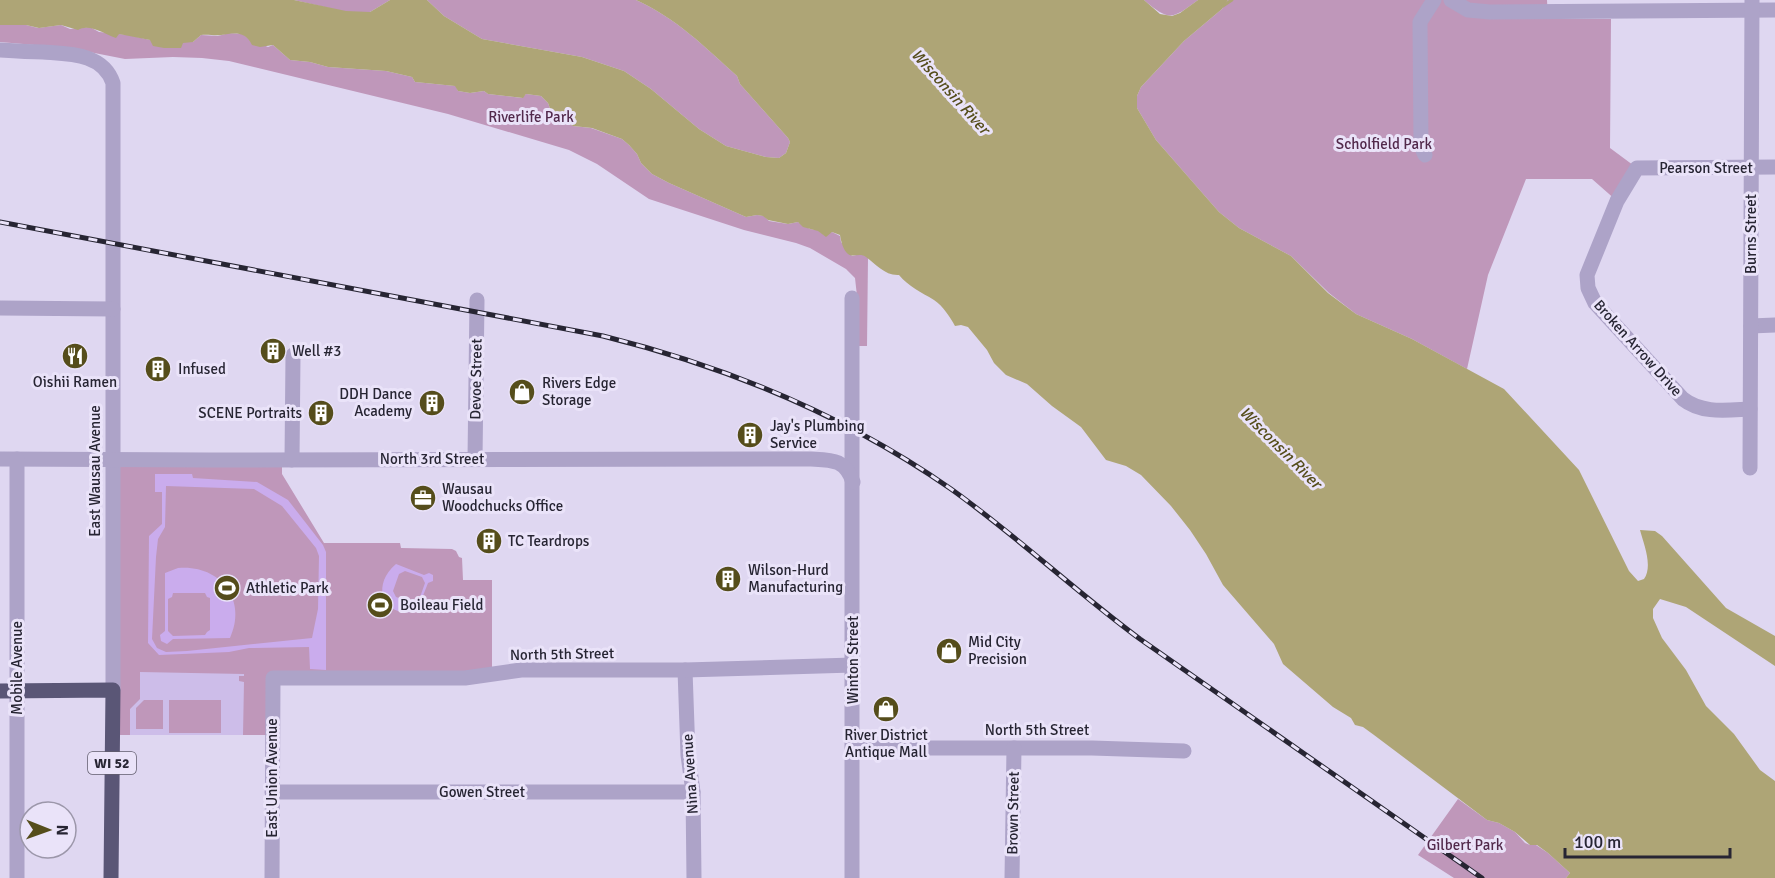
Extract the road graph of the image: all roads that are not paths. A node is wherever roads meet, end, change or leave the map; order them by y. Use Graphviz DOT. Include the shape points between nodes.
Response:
graph roads {
  1 [pos="1434,0"];
  2 [pos="1451,0"];
  3 [pos="1752,5"];
  4 [pos="1775,10"];
  5 [pos="0,50"];
  6 [pos="1425,155"];
  7 [pos="1775,167"];
  8 [pos="1637,168"];
  9 [pos="1751,168"];
  10 [pos="852,298"];
  11 [pos="477,300"];
  12 [pos="0,308"];
  13 [pos="113,309"];
  14 [pos="1775,325"];
  15 [pos="1751,326"];
  16 [pos="293,355"];
  17 [pos="1750,409"];
  18 [pos="0,459"];
  19 [pos="17,459"];
  20 [pos="475,459"];
  21 [pos="112,460"];
  22 [pos="292,460"];
  23 [pos="1750,468"];
  24 [pos="853,482"];
  25 [pos="853,665"];
  26 [pos="685,670"];
  27 [pos="273,678"];
  28 [pos="70,690"];
  29 [pos="113,690"];
  30 [pos="0,691"];
  31 [pos="17,691"];
  32 [pos="853,748"];
  33 [pos="1014,748"];
  34 [pos="1184,752"];
  35 [pos="272,792"];
  36 [pos="693,792"];
  37 [pos="111,836"];
  38 [pos="17,878"];
  39 [pos="111,878"];
  40 [pos="272,878"];
  41 [pos="694,878"];
  42 [pos="852,878"];
  43 [pos="1012,878"];
  1 -- 6 [label="street" via="1420,21 1420,146"];
  2 -- 3 [label="street" via="1468,10 1490,12"];
  3 -- 4 [label="street"];
  3 -- 9 [label="street, Burns Street"];
  5 -- 13 [label="street, East Wausau Avenue" via="76,55 103,66 112,79"];
  7 -- 9 [label="street, Pearson Street"];
  8 -- 9 [label="street, Pearson Street"];
  8 -- 17 [label="street, Broken Arrow Drive" via="1617,201 1587,275 1595,303 1692,406"];
  9 -- 15 [label="street, Burns Street"];
  10 -- 24 [label="street, Winton Street"];
  11 -- 20 [label="street, Devoe Street"];
  12 -- 13 [label="street"];
  13 -- 21 [label="street, East Wausau Avenue"];
  14 -- 15 [label="street"];
  15 -- 17 [label="street, Burns Street"];
  16 -- 22 [label="street"];
  17 -- 23 [label="street, Burns Street"];
  18 -- 19 [label="street, North 3rd Street"];
  19 -- 21 [label="street, North 3rd Street"];
  19 -- 31 [label="street, Mobile Avenue"];
  20 -- 22 [label="street, North 3rd Street"];
  20 -- 24 [label="street, North 3rd Street" via="828,460 843,465"];
  21 -- 22 [label="street, North 3rd Street"];
  21 -- 29 [label="street, East Wausau Avenue"];
  24 -- 25 [label="street, Winton Street"];
  25 -- 26 [label="street, North 5th Street"];
  25 -- 32 [label="street, Winton Street"];
  26 -- 27 [label="street, North 5th Street" via="521,670 465,678"];
  26 -- 36 [label="street, Nina Avenue"];
  27 -- 35 [label="street, East Union Avenue"];
  28 -- 29 [label="main road"];
  28 -- 31 [label="main road"];
  28 -- 37 [label="main road" via="96,694 106,706"];
  29 -- 37 [label="main road, East Wausau Avenue / WI 52"];
  30 -- 31 [label="main road"];
  31 -- 38 [label="street, Mobile Avenue"];
  32 -- 33 [label="street, North 5th Street"];
  32 -- 42 [label="street, Winton Street"];
  33 -- 34 [label="street, North 5th Street"];
  33 -- 43 [label="street, Brown Street"];
  35 -- 36 [label="street, Gowen Street"];
  35 -- 40 [label="street, East Union Avenue"];
  36 -- 41 [label="street, Nina Avenue"];
  37 -- 39 [label="main road, East Wausau Avenue / WI 52"];
}
